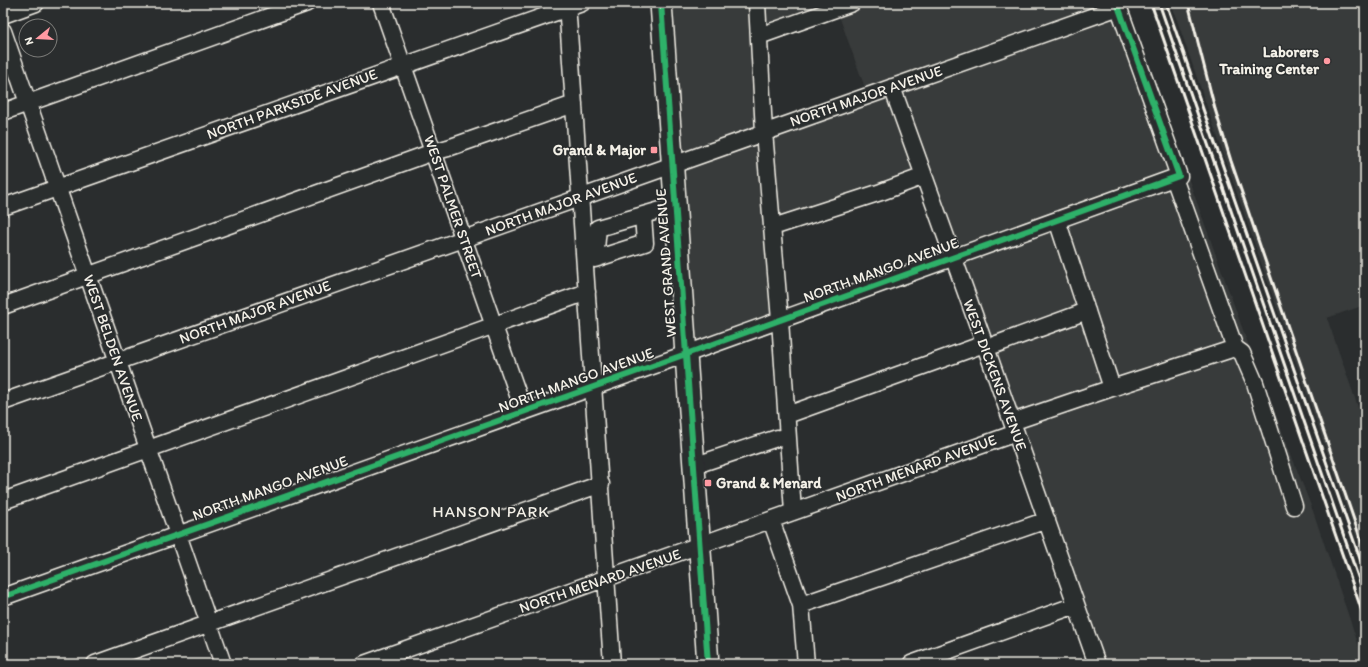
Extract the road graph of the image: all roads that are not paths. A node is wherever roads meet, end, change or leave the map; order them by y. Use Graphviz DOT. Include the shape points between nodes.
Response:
graph roads {
  1 [pos="36,3"];
  2 [pos="307,3"];
  3 [pos="381,3"];
  4 [pos="661,3"];
  5 [pos="757,3"];
  6 [pos="852,3"];
  7 [pos="572,5"];
  8 [pos="1118,5"];
  9 [pos="3,15"];
  10 [pos="3,31"];
  11 [pos="759,36"];
  12 [pos="403,65"];
  13 [pos="892,87"];
  14 [pos="28,103"];
  15 [pos="574,104"];
  16 [pos="3,112"];
  17 [pos="764,132"];
  18 [pos="433,152"];
  19 [pos="672,165"];
  20 [pos="924,176"];
  21 [pos="1176,177"];
  22 [pos="58,188"];
  23 [pos="580,197"];
  24 [pos="675,206"];
  25 [pos="3,207"];
  26 [pos="643,216"];
  27 [pos="1057,220"];
  28 [pos="773,227"];
  29 [pos="463,239"];
  30 [pos="953,258"];
  31 [pos="88,275"];
  32 [pos="587,292"];
  33 [pos="3,306"];
  34 [pos="1087,311"];
  35 [pos="780,320"];
  36 [pos="494,325"];
  37 [pos="985,346"];
  38 [pos="1235,348"];
  39 [pos="686,354"];
  40 [pos="118,361"];
  41 [pos="593,387"];
  42 [pos="1112,388"];
  43 [pos="3,402"];
  44 [pos="524,412"];
  45 [pos="787,415"];
  46 [pos="1014,427"];
  47 [pos="777,438"];
  48 [pos="148,448"];
  49 [pos="693,466"];
  50 [pos="601,484"];
  51 [pos="3,501"];
  52 [pos="1294,506"];
  53 [pos="793,512"];
  54 [pos="771,520"];
  55 [pos="1046,520"];
  56 [pos="178,535"];
  57 [pos="699,546"];
  58 [pos="606,578"];
  59 [pos="3,597"];
  60 [pos="802,605"];
  61 [pos="1076,605"];
  62 [pos="209,623"];
  63 [pos="94,664"];
  64 [pos="223,664"];
  65 [pos="364,664"];
  66 [pos="612,664"];
  67 [pos="708,664"];
  68 [pos="806,664"];
  69 [pos="911,664"];
  70 [pos="1097,664"];
  1 -- 9 [label="street"];
  2 -- 14 [label="street"];
  3 -- 12 [label="street, WEST PALMER STREET"];
  4 -- 19 [label="main road, WEST GRAND AVENUE"];
  5 -- 11 [label="street"];
  6 -- 11 [label="street"];
  7 -- 12 [label="street, NORTH PARKSIDE AVENUE"];
  7 -- 15 [label="street"];
  8 -- 13 [label="street, NORTH MAJOR AVENUE"];
  8 -- 21 [label="street"];
  10 -- 14 [label="street, WEST BELDEN AVENUE"];
  11 -- 17 [label="street"];
  12 -- 18 [label="street, WEST PALMER STREET"];
  12 -- 22 [label="street, NORTH PARKSIDE AVENUE"];
  13 -- 17 [label="street, NORTH MAJOR AVENUE"];
  13 -- 20 [label="street, WEST DICKENS AVENUE"];
  14 -- 16 [label="street"];
  14 -- 22 [label="street, WEST BELDEN AVENUE"];
  15 -- 18 [label="street"];
  15 -- 23 [label="street"];
  17 -- 19 [label="street, NORTH MAJOR AVENUE"];
  17 -- 28 [label="street"];
  18 -- 29 [label="street, WEST PALMER STREET"];
  18 -- 31 [label="street"];
  19 -- 23 [label="street, NORTH MAJOR AVENUE"];
  19 -- 24 [label="main road, WEST GRAND AVENUE"];
  20 -- 28 [label="street"];
  20 -- 30 [label="street, WEST DICKENS AVENUE"];
  21 -- 27 [label="street, NORTH MANGO AVENUE"];
  21 -- 38 [label="street"];
  22 -- 25 [label="street, NORTH PARKSIDE AVENUE"];
  22 -- 31 [label="street, WEST BELDEN AVENUE"];
  23 -- 29 [label="street, NORTH MAJOR AVENUE"];
  23 -- 32 [label="street"];
  24 -- 26 [label="street"];
  24 -- 39 [label="main road, WEST GRAND AVENUE"];
  27 -- 30 [label="street, NORTH MANGO AVENUE"];
  27 -- 34 [label="street"];
  28 -- 35 [label="street"];
  29 -- 36 [label="street, WEST PALMER STREET"];
  29 -- 40 [label="street, NORTH MAJOR AVENUE"];
  30 -- 35 [label="street, NORTH MANGO AVENUE"];
  30 -- 37 [label="street, WEST DICKENS AVENUE"];
  31 -- 33 [label="street"];
  31 -- 40 [label="street, WEST BELDEN AVENUE"];
  32 -- 36 [label="street"];
  32 -- 41 [label="street"];
  34 -- 37 [label="street"];
  34 -- 42 [label="street"];
  35 -- 39 [label="street, NORTH MANGO AVENUE"];
  35 -- 45 [label="street"];
  36 -- 44 [label="street, WEST PALMER STREET"];
  36 -- 48 [label="street"];
  37 -- 45 [label="street"];
  37 -- 46 [label="street, WEST DICKENS AVENUE"];
  38 -- 42 [label="street, NORTH MENARD AVENUE"];
  38 -- 52 [label="street" via="1242,354 1255,383"];
  39 -- 41 [label="street, NORTH MANGO AVENUE"];
  39 -- 49 [label="main road, WEST GRAND AVENUE"];
  40 -- 43 [label="street, NORTH MAJOR AVENUE"];
  40 -- 48 [label="street, WEST BELDEN AVENUE"];
  41 -- 44 [label="street, NORTH MANGO AVENUE"];
  41 -- 50 [label="street"];
  42 -- 46 [label="street, NORTH MENARD AVENUE"];
  44 -- 56 [label="street, NORTH MANGO AVENUE"];
  45 -- 53 [label="street"];
  46 -- 53 [label="street, NORTH MENARD AVENUE"];
  46 -- 55 [label="street, WEST DICKENS AVENUE"];
  47 -- 49 [label="street"];
  48 -- 51 [label="street"];
  48 -- 56 [label="street, WEST BELDEN AVENUE"];
  49 -- 57 [label="main road, WEST GRAND AVENUE"];
  50 -- 58 [label="street"];
  50 -- 62 [label="street"];
  53 -- 54 [label="street, NORTH MENARD AVENUE"];
  54 -- 57 [label="street, NORTH MENARD AVENUE"];
  54 -- 60 [label="street"];
  55 -- 60 [label="street"];
  55 -- 61 [label="street, WEST DICKENS AVENUE"];
  56 -- 59 [label="street, NORTH MANGO AVENUE"];
  56 -- 62 [label="street, WEST BELDEN AVENUE"];
  57 -- 58 [label="street, NORTH MENARD AVENUE"];
  57 -- 67 [label="main road, WEST GRAND AVENUE"];
  58 -- 65 [label="street, NORTH MENARD AVENUE"];
  58 -- 66 [label="street"];
  60 -- 68 [label="street"];
  61 -- 69 [label="street"];
  61 -- 70 [label="street, WEST DICKENS AVENUE"];
  62 -- 63 [label="street"];
  62 -- 64 [label="street, WEST BELDEN AVENUE"];
}
